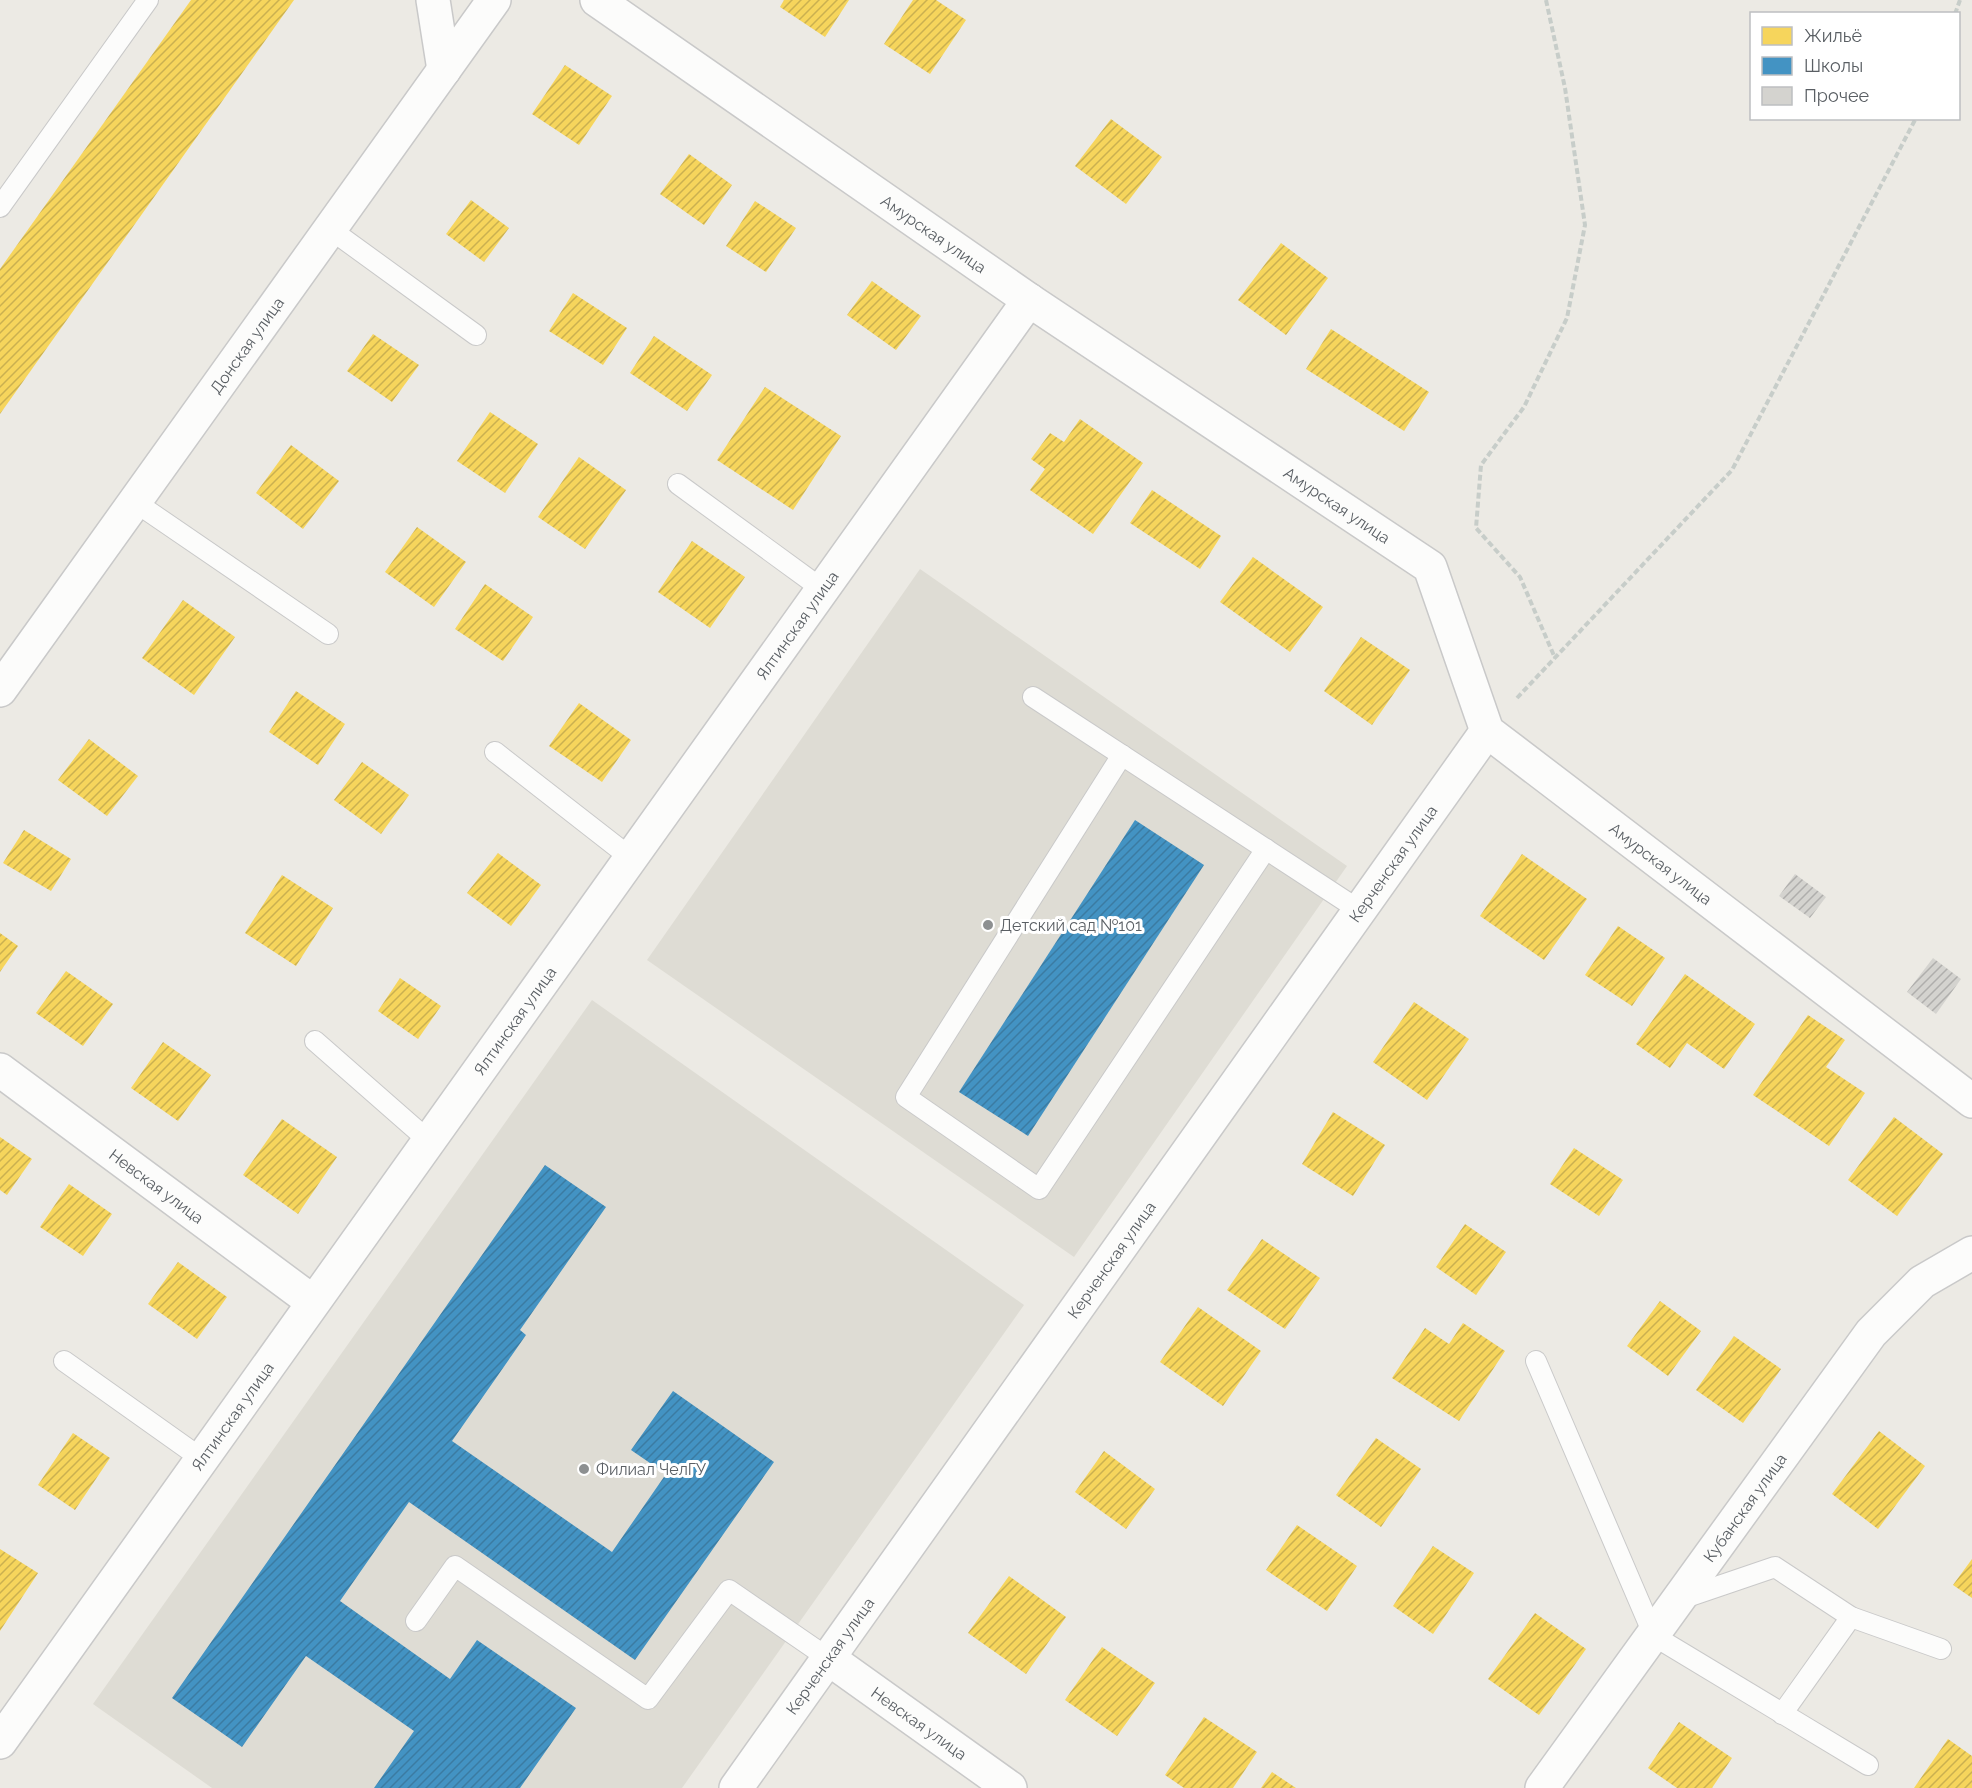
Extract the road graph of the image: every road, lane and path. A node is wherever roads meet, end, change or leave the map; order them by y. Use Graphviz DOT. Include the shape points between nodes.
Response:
graph roads {
  1 [pos="148,0"];
  2 [pos="433,0"];
  3 [pos="494,0"];
  4 [pos="597,0"];
  5 [pos="1546,0"];
  6 [pos="444,70"];
  7 [pos="1915,120"];
  8 [pos="0,207"];
  9 [pos="330,229"];
  10 [pos="1029,300"];
  11 [pos="476,335"];
  12 [pos="678,484"];
  13 [pos="135,502"];
  14 [pos="822,589"];
  15 [pos="328,634"];
  16 [pos="1555,658"];
  17 [pos="0,690"];
  18 [pos="1033,697"];
  19 [pos="1486,731"];
  20 [pos="495,752"];
  21 [pos="1122,755"];
  22 [pos="1266,849"];
  23 [pos="631,858"];
  24 [pos="1359,910"];
  25 [pos="315,1041"];
  26 [pos="0,1070"];
  27 [pos="1972,1101"];
  28 [pos="429,1141"];
  29 [pos="1972,1252"];
  30 [pos="314,1302"];
  31 [pos="64,1361"];
  32 [pos="1536,1361"];
  33 [pos="202,1459"];
  34 [pos="1678,1600"];
  35 [pos="1851,1617"];
  36 [pos="416,1621"];
  37 [pos="1654,1636"];
  38 [pos="1941,1649"];
  39 [pos="828,1658"];
  40 [pos="1782,1714"];
  41 [pos="2,1733"];
  42 [pos="1868,1765"];
  43 [pos="736,1788"];
  44 [pos="1010,1788"];
  45 [pos="1542,1788"];
  1 -- 8 [label="lane"];
  2 -- 6 [label="street"];
  3 -- 6 [label="street, Донская улица"];
  4 -- 10 [label="street, Амурская улица"];
  5 -- 16 [label="path" via="1565,88 1585,225 1567,318 1524,407 1481,465 1476,528 1520,577"];
  6 -- 9 [label="street, Донская улица"];
  7 -- 16 [label="path" via="1732,470"];
  9 -- 11 [label="lane"];
  9 -- 13 [label="street, Донская улица"];
  10 -- 14 [label="street, Ялтинская улица"];
  10 -- 19 [label="street, Амурская улица" via="1430,567"];
  12 -- 14 [label="lane"];
  13 -- 15 [label="lane"];
  13 -- 17 [label="street, Донская улица"];
  14 -- 23 [label="street, Ялтинская улица"];
  16 -- 19 [label="path"];
  18 -- 21 [label="lane"];
  19 -- 24 [label="street, Керченская улица"];
  19 -- 27 [label="street, Амурская улица"];
  20 -- 23 [label="lane"];
  21 -- 22 [label="lane"];
  21 -- 22 [label="lane" via="906,1097 1039,1189"];
  22 -- 24 [label="lane"];
  23 -- 28 [label="street, Ялтинская улица"];
  24 -- 39 [label="street, Керченская улица"];
  25 -- 28 [label="lane"];
  26 -- 30 [label="street, Невская улица"];
  28 -- 30 [label="street, Ялтинская улица"];
  29 -- 34 [label="street, Кубанская улица" via="1922,1282 1871,1333"];
  30 -- 33 [label="street, Ялтинская улица"];
  31 -- 33 [label="lane"];
  32 -- 37 [label="lane"];
  33 -- 41 [label="street, Ялтинская улица"];
  34 -- 35 [label="lane" via="1775,1567"];
  34 -- 37 [label="street, Кубанская улица"];
  35 -- 38 [label="lane"];
  35 -- 40 [label="lane"];
  36 -- 39 [label="lane" via="455,1566 648,1699 729,1590"];
  37 -- 40 [label="lane"];
  37 -- 45 [label="street, Кубанская улица"];
  39 -- 43 [label="street, Керченская улица"];
  39 -- 44 [label="street, Невская улица"];
  40 -- 42 [label="lane"];
}
